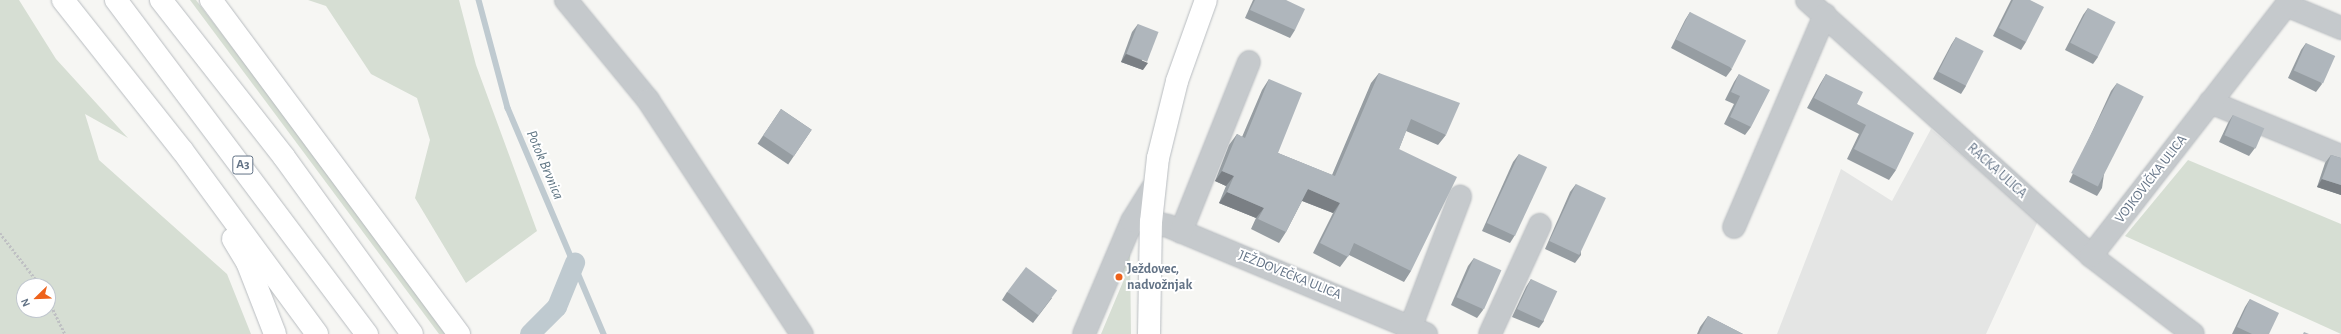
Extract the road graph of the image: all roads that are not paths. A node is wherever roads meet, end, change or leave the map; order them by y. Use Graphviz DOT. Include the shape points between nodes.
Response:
graph roads {
  1 [pos="63,0"];
  2 [pos="116,0"];
  3 [pos="161,0"];
  4 [pos="211,0"];
  5 [pos="566,0"];
  6 [pos="1206,0"];
  7 [pos="1807,0"];
  8 [pos="2288,3"];
  9 [pos="1825,15"];
  10 [pos="2341,28"];
  11 [pos="1249,62"];
  12 [pos="2210,102"];
  13 [pos="182,150"];
  14 [pos="2341,156"];
  15 [pos="1153,188"];
  16 [pos="1460,197"];
  17 [pos="1151,222"];
  18 [pos="1540,225"];
  19 [pos="1734,227"];
  20 [pos="1181,232"];
  21 [pos="2091,256"];
  22 [pos="1415,331"];
  23 [pos="275,334"];
  24 [pos="317,334"];
  25 [pos="367,334"];
  26 [pos="412,334"];
  27 [pos="459,334"];
  28 [pos="802,334"];
  29 [pos="1084,334"];
  30 [pos="1149,334"];
  31 [pos="1490,334"];
  32 [pos="2193,334"];
  1 -- 13 [label="main road"];
  2 -- 25 [label="main road, A3"];
  3 -- 26 [label="main road" via="284,157"];
  4 -- 27 [label="main road"];
  5 -- 28 [label="street" via="648,100"];
  6 -- 15 [label="main road" via="1162,135"];
  7 -- 9 [label="street, RACKA ULICA"];
  8 -- 10 [label="street, VOJKOVIČKA ULICA"];
  8 -- 12 [label="street, VOJKOVIČKA ULICA"];
  9 -- 19 [label="street"];
  9 -- 21 [label="street, RACKA ULICA"];
  11 -- 20 [label="street"];
  12 -- 14 [label="street"];
  12 -- 21 [label="street, VOJKOVIČKA ULICA"];
  13 -- 23 [label="main road" via="247,262"];
  13 -- 24 [label="main road"];
  15 -- 17 [label="main road"];
  15 -- 29 [label="street" via="1121,243"];
  16 -- 22 [label="street"];
  17 -- 20 [label="street, JEŽDOVEČKA ULICA"];
  17 -- 30 [label="main road"];
  18 -- 31 [label="street"];
  20 -- 22 [label="street, JEŽDOVEČKA ULICA"];
  21 -- 32 [label="street, RACKA ULICA"];
}
